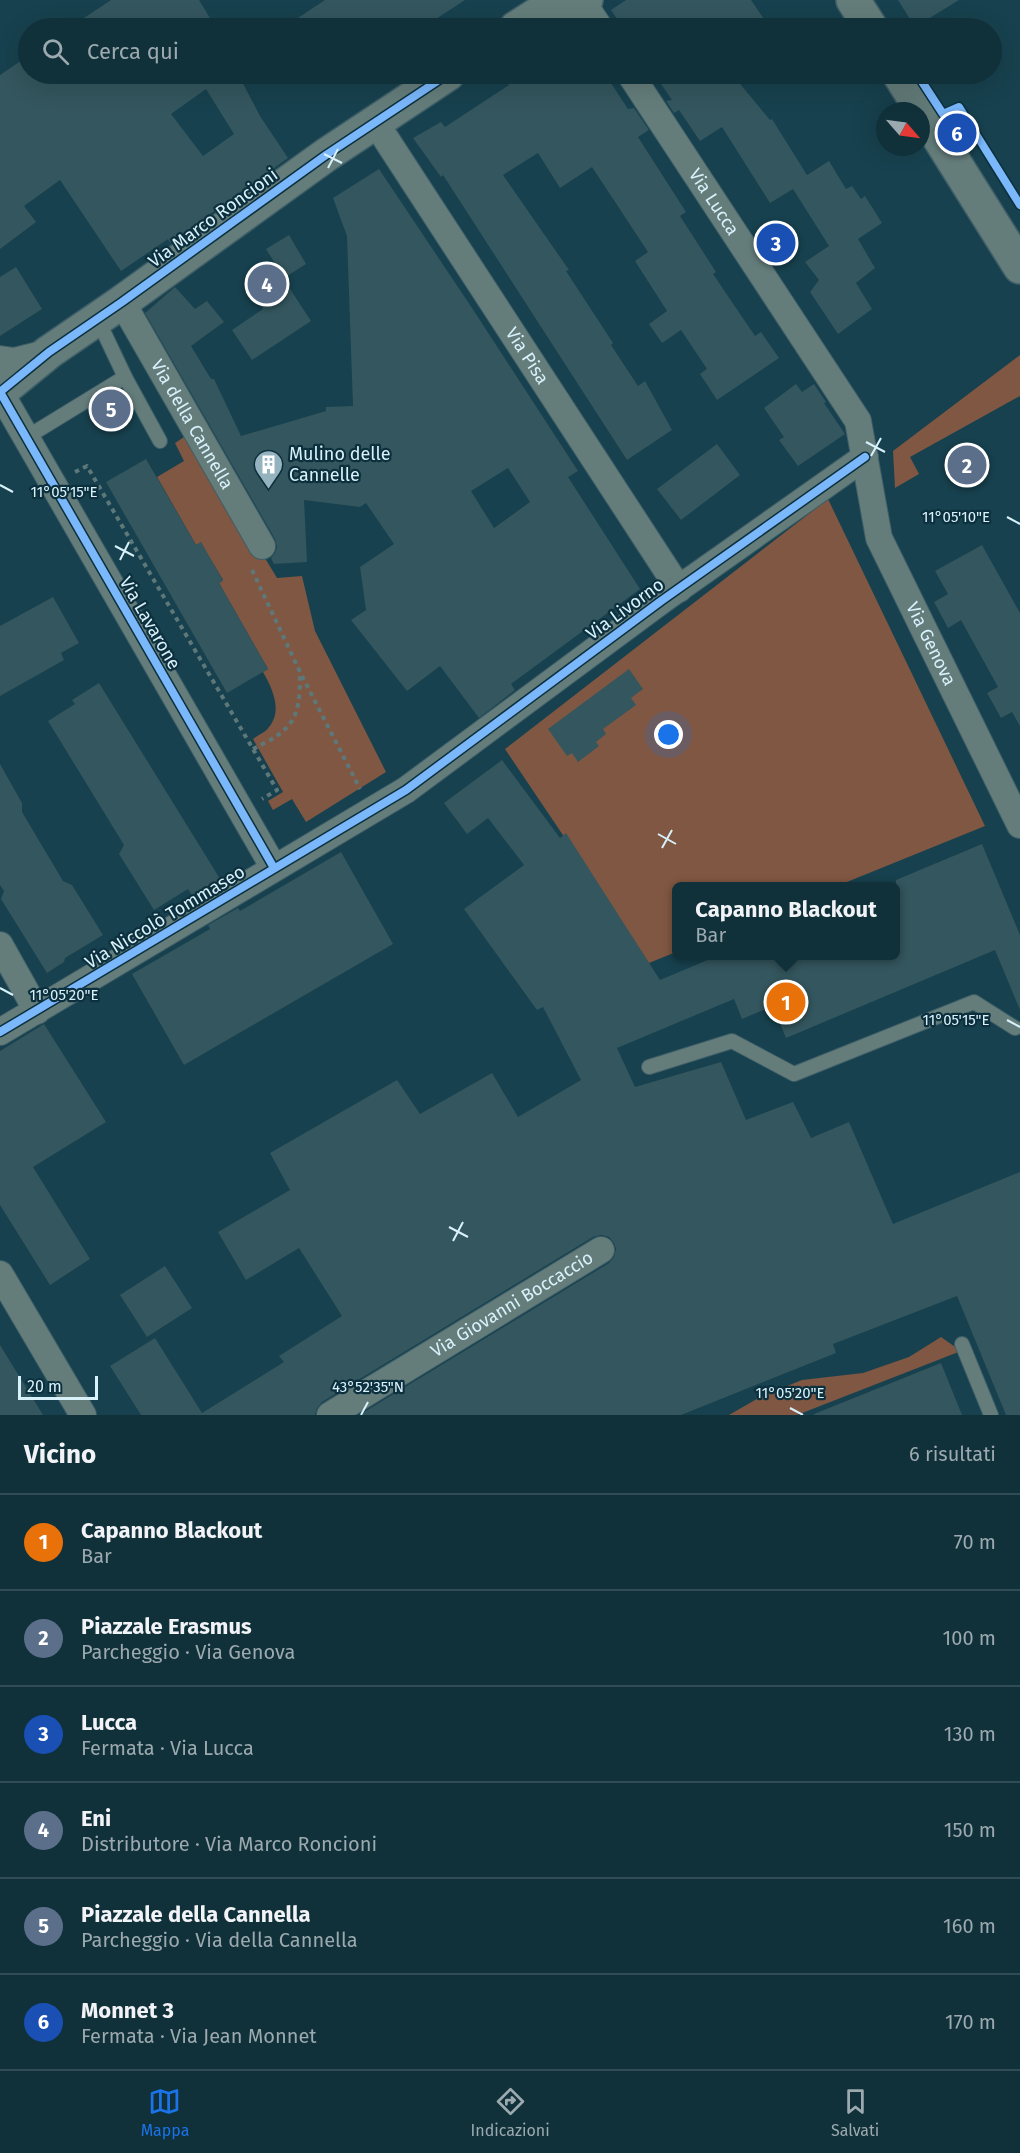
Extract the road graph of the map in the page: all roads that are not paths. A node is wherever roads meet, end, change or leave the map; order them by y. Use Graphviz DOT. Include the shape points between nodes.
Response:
graph roads {
  1 [pos="853,0"];
  2 [pos="547,5"];
  3 [pos="590,11"];
  4 [pos="529,18"];
  5 [pos="865,18"];
  6 [pos="433,84"];
  7 [pos="637,84"];
  8 [pos="905,84"];
  9 [pos="375,122"];
  10 [pos="1020,267"];
  11 [pos="110,310"];
  12 [pos="49,352"];
  13 [pos="0,359"];
  14 [pos="125,377"];
  15 [pos="0,392"];
  16 [pos="27,437"];
  17 [pos="160,441"];
  18 [pos="865,457"];
  19 [pos="262,546"];
  20 [pos="679,589"];
  21 [pos="406,790"];
  22 [pos="1020,825"];
  23 [pos="274,868"];
  24 [pos="0,945"];
  25 [pos="37,1011"];
  26 [pos="1016,1028"];
  27 [pos="0,1032"];
  28 [pos="649,1067"];
  29 [pos="601,1250"];
  30 [pos="0,1274"];
  31 [pos="962,1344"];
  32 [pos="82,1415"];
  33 [pos="330,1415"];
  34 [pos="991,1415"];
  1 -- 5 [label="street"];
  2 -- 3 [label="street"];
  2 -- 4 [label="street"];
  6 -- 9 [label="street, Via Marco Roncioni"];
  7 -- 18 [label="street, Via Lucca" via="858,421"];
  8 -- 10 [label="street"];
  9 -- 11 [label="street, Via Marco Roncioni"];
  9 -- 20 [label="street, Via Pisa"];
  11 -- 12 [label="street, Via Marco Roncioni"];
  11 -- 14 [label="lane"];
  11 -- 19 [label="street, Via della Cannella"];
  12 -- 13 [label="street" via="14,361"];
  12 -- 15 [label="street, Via Marco Roncioni"];
  14 -- 16 [label="lane"];
  14 -- 17 [label="lane"];
  15 -- 16 [label="street, Via Lavarone"];
  16 -- 23 [label="street, Via Lavarone"];
  18 -- 20 [label="street, Via Livorno"];
  18 -- 22 [label="street, Via Genova" via="879,538"];
  20 -- 21 [label="street, Via Livorno"];
  21 -- 23 [label="street, Via Niccolò Tommaseo"];
  23 -- 25 [label="street, Via Niccolò Tommaseo"];
  24 -- 25 [label="street"];
  25 -- 27 [label="street, Via Niccolò Tommaseo"];
  26 -- 28 [label="lane" via="974,1002 794,1074 732,1041"];
  29 -- 33 [label="street, Via Giovanni Boccaccio"];
  30 -- 32 [label="street"];
  31 -- 34 [label="lane"];
}
